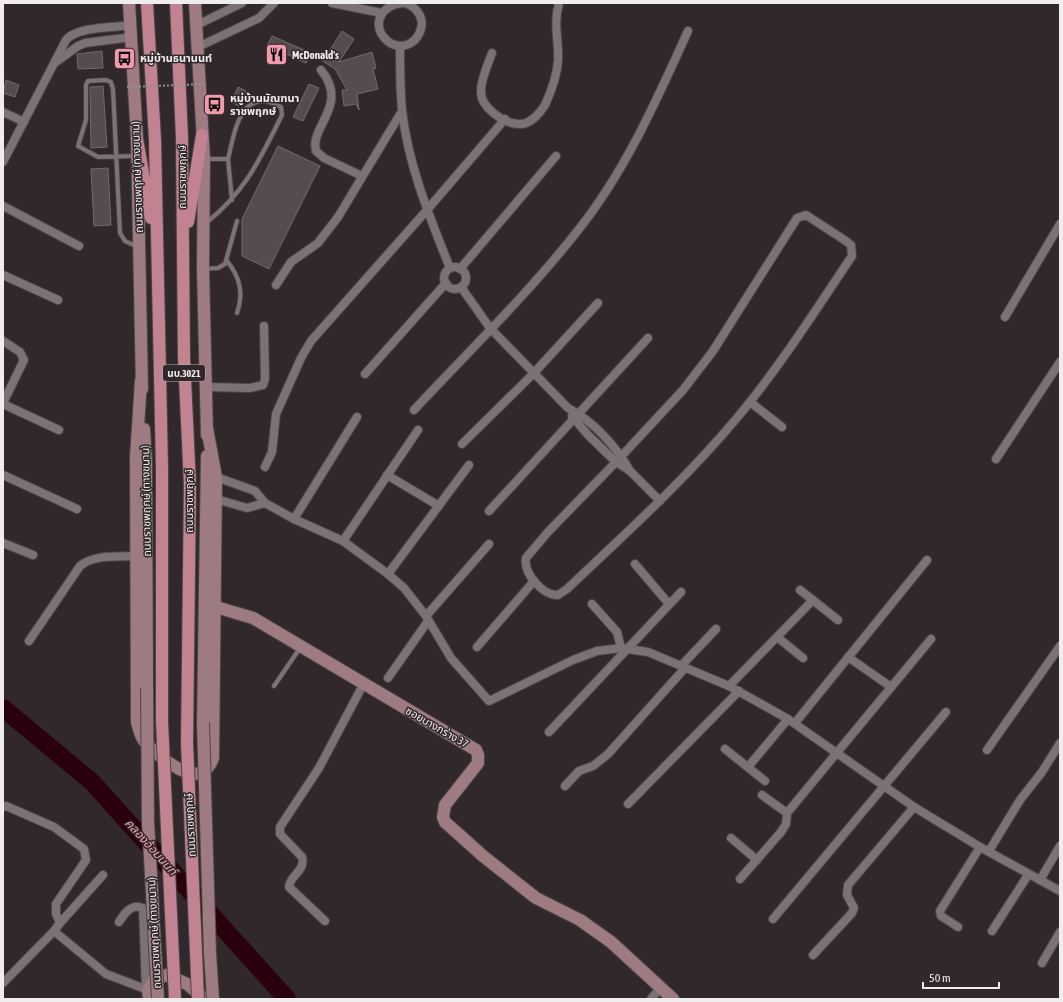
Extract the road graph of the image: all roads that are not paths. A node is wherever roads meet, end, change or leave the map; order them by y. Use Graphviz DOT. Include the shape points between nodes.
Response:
graph roads {
  1 [pos="129,3"];
  2 [pos="148,3"];
  3 [pos="176,3"];
  4 [pos="195,3"];
  5 [pos="242,3"];
  6 [pos="274,3"];
  7 [pos="332,3"];
  8 [pos="404,3"];
  9 [pos="559,3"];
  10 [pos="419,7"];
  11 [pos="382,13"];
  12 [pos="197,25"];
  13 [pos="132,31"];
  14 [pos="688,31"];
  15 [pos="400,46"];
  16 [pos="198,47"];
  17 [pos="492,53"];
  18 [pos="54,64"];
  19 [pos="321,70"];
  20 [pos="402,111"];
  21 [pos="3,112"];
  22 [pos="505,119"];
  23 [pos="24,122"];
  24 [pos="202,135"];
  25 [pos="136,139"];
  26 [pos="137,156"];
  27 [pos="556,156"];
  28 [pos="117,157"];
  29 [pos="204,159"];
  30 [pos="228,159"];
  31 [pos="3,162"];
  32 [pos="362,176"];
  33 [pos="232,200"];
  34 [pos="3,206"];
  35 [pos="427,210"];
  36 [pos="237,221"];
  37 [pos="204,224"];
  38 [pos="1060,224"];
  39 [pos="79,246"];
  40 [pos="140,248"];
  41 [pos="158,257"];
  42 [pos="183,257"];
  43 [pos="227,261"];
  44 [pos="450,268"];
  45 [pos="203,269"];
  46 [pos="460,269"];
  47 [pos="3,275"];
  48 [pos="446,283"];
  49 [pos="276,285"];
  50 [pos="461,287"];
  51 [pos="58,300"];
  52 [pos="598,303"];
  53 [pos="237,313"];
  54 [pos="1005,317"];
  55 [pos="264,326"];
  56 [pos="490,328"];
  57 [pos="648,338"];
  58 [pos="3,341"];
  59 [pos="1060,362"];
  60 [pos="365,374"];
  61 [pos="533,374"];
  62 [pos="141,381"];
  63 [pos="206,387"];
  64 [pos="750,402"];
  65 [pos="3,404"];
  66 [pos="414,410"];
  67 [pos="357,417"];
  68 [pos="576,417"];
  69 [pos="782,427"];
  70 [pos="207,428"];
  71 [pos="59,430"];
  72 [pos="418,430"];
  73 [pos="462,444"];
  74 [pos="618,459"];
  75 [pos="996,459"];
  76 [pos="469,465"];
  77 [pos="265,468"];
  78 [pos="3,475"];
  79 [pos="387,475"];
  80 [pos="216,477"];
  81 [pos="216,499"];
  82 [pos="660,501"];
  83 [pos="265,503"];
  84 [pos="438,506"];
  85 [pos="77,509"];
  86 [pos="489,511"];
  87 [pos="294,519"];
  88 [pos="343,541"];
  89 [pos="3,543"];
  90 [pos="489,544"];
  91 [pos="32,555"];
  92 [pos="137,556"];
  93 [pos="927,560"];
  94 [pos="635,564"];
  95 [pos="388,574"];
  96 [pos="534,581"];
  97 [pos="800,590"];
  98 [pos="681,592"];
  99 [pos="813,600"];
  100 [pos="592,604"];
  101 [pos="669,604"];
  102 [pos="216,607"];
  103 [pos="427,619"];
  104 [pos="838,620"];
  105 [pos="716,628"];
  106 [pos="777,637"];
  107 [pos="931,639"];
  108 [pos="29,641"];
  109 [pos="301,646"];
  110 [pos="1060,646"];
  111 [pos="477,647"];
  112 [pos="624,648"];
  113 [pos="848,657"];
  114 [pos="803,658"];
  115 [pos="683,667"];
  116 [pos="388,678"];
  117 [pos="364,683"];
  118 [pos="274,686"];
  119 [pos="729,686"];
  120 [pos="891,687"];
  121 [pos="739,691"];
  122 [pos="946,712"];
  123 [pos="791,721"];
  124 [pos="549,732"];
  125 [pos="1060,743"];
  126 [pos="726,749"];
  127 [pos="987,750"];
  128 [pos="837,753"];
  129 [pos="748,767"];
  130 [pos="765,781"];
  131 [pos="565,786"];
  132 [pos="884,787"];
  133 [pos="762,795"];
  134 [pos="628,804"];
  135 [pos="3,807"];
  136 [pos="914,807"];
  137 [pos="787,813"];
  138 [pos="731,838"];
  139 [pos="1060,846"];
  140 [pos="980,847"];
  141 [pos="989,851"];
  142 [pos="757,860"];
  143 [pos="103,875"];
  144 [pos="1028,875"];
  145 [pos="740,879"];
  146 [pos="1040,880"];
  147 [pos="1060,892"];
  148 [pos="773,919"];
  149 [pos="325,921"];
  150 [pos="119,922"];
  151 [pos="60,923"];
  152 [pos="958,927"];
  153 [pos="54,931"];
  154 [pos="992,931"];
  155 [pos="1060,932"];
  156 [pos="813,955"];
  157 [pos="1042,963"];
  158 [pos="3,983"];
  159 [pos="661,987"];
  160 [pos="148,993"];
  161 [pos="158,999"];
  162 [pos="175,999"];
  163 [pos="198,999"];
  164 [pos="205,999"];
  165 [pos="213,999"];
  166 [pos="651,999"];
  167 [pos="673,999"];
  1 -- 13 [label="main road, ถนนราชพฤกษ์ (ทางขนาน)"];
  2 -- 41 [label="main road, ถนนราชพฤกษ์ / นบ.3021"];
  3 -- 42 [label="main road, ถนนราชพฤกษ์ / นบ.3021" via="182,138"];
  4 -- 12 [label="main road, นบ.3021"];
  5 -- 12 [label="street"];
  6 -- 16 [label="street" via="259,18"];
  7 -- 11 [label="street"];
  8 -- 10 [label="street"];
  8 -- 11 [label="street" via="394,4"];
  9 -- 22 [label="street" via="555,27 558,61 545,105 537,116 527,123 518,124"];
  10 -- 15 [label="street" via="422,19 420,34 414,41"];
  11 -- 15 [label="street" via="379,24 382,35 387,41"];
  12 -- 16 [label="main road, นบ.3021"];
  13 -- 18 [label="street" via="85,43"];
  13 -- 18 [label="street" via="76,32 66,40"];
  13 -- 25 [label="main road, ถนนราชพฤกษ์ (ทางขนาน)"];
  14 -- 56 [label="street" via="656,102 629,154 605,192 580,229"];
  15 -- 20 [label="street"];
  16 -- 24 [label="main road, นบ.3021"];
  17 -- 22 [label="street" via="480,91 482,101 489,111"];
  18 -- 23 [label="street"];
  19 -- 32 [label="street" via="329,80 330,108 315,141 316,151 324,158"];
  20 -- 32 [label="street"];
  20 -- 35 [label="street"];
  21 -- 23 [label="street"];
  22 -- 35 [label="street"];
  23 -- 31 [label="street"];
  24 -- 29 [label="main road, นบ.3021"];
  24 -- 42 [label="main road"];
  25 -- 26 [label="main road, ถนนราชพฤกษ์ (ทางขนาน)"];
  25 -- 41 [label="main road"];
  26 -- 28 [label="lane"];
  26 -- 40 [label="main road, ถนนราชพฤกษ์ (ทางขนาน)"];
  27 -- 46 [label="street"];
  28 -- 28 [label="lane" via="94,156 78,146 86,120 88,81 111,82"];
  28 -- 40 [label="lane" via="120,233 125,241"];
  29 -- 30 [label="lane"];
  29 -- 37 [label="main road, นบ.3021"];
  30 -- 33 [label="lane"];
  30 -- 33 [label="lane" via="238,121 249,105 265,100 281,106 282,115 252,174"];
  32 -- 49 [label="street" via="318,243 291,262"];
  33 -- 37 [label="lane"];
  34 -- 39 [label="street"];
  35 -- 44 [label="street"];
  35 -- 77 [label="street" via="304,352 276,414 272,452"];
  36 -- 43 [label="lane"];
  37 -- 45 [label="main road, นบ.3021"];
  38 -- 54 [label="street"];
  40 -- 62 [label="main road, ถนนราชพฤกษ์ (ทางขนาน)"];
  41 -- 162 [label="main road, ถนนราชพฤกษ์ / นบ.3021, bridge" via="162,468 162,722"];
  42 -- 163 [label="main road, ถนนราชพฤกษ์ / นบ.3021, bridge" via="184,358 190,485 186,743"];
  43 -- 45 [label="lane" via="218,268"];
  43 -- 53 [label="lane" via="233,268 241,290 241,302"];
  44 -- 46 [label="street"];
  44 -- 48 [label="street" via="444,276"];
  45 -- 63 [label="main road, นบ.3021"];
  46 -- 50 [label="street" via="466,277"];
  47 -- 51 [label="street"];
  48 -- 50 [label="street" via="452,288"];
  48 -- 60 [label="street"];
  50 -- 56 [label="street"];
  52 -- 61 [label="street"];
  55 -- 63 [label="street" via="263,385"];
  56 -- 61 [label="street"];
  56 -- 66 [label="street"];
  57 -- 68 [label="street"];
  58 -- 65 [label="street" via="20,352 24,360"];
  59 -- 75 [label="street"];
  61 -- 68 [label="street"];
  61 -- 73 [label="street"];
  62 -- 92 [label="main road" via="136,457"];
  62 -- 161 [label="main road, ถนนราชพฤกษ์ (ทางขนาน), bridge" via="146,462 148,822"];
  63 -- 70 [label="main road, นบ.3021"];
  64 -- 69 [label="street"];
  64 -- 74 [label="street" via="852,256 851,245 806,215 797,218 709,357 683,390"];
  64 -- 82 [label="street"];
  65 -- 71 [label="street"];
  67 -- 87 [label="street"];
  68 -- 74 [label="street"];
  68 -- 86 [label="street"];
  70 -- 80 [label="main road"];
  70 -- 165 [label="main road, นบ.3021, bridge" via="203,723"];
  72 -- 79 [label="street"];
  74 -- 82 [label="street"];
  74 -- 96 [label="street" via="526,558 526,568"];
  76 -- 84 [label="street"];
  78 -- 85 [label="street"];
  79 -- 84 [label="street"];
  79 -- 88 [label="street"];
  80 -- 81 [label="main road"];
  80 -- 83 [label="street" via="255,491"];
  81 -- 83 [label="street" via="247,508"];
  81 -- 102 [label="main road"];
  82 -- 96 [label="street" via="562,593 549,594"];
  83 -- 87 [label="street"];
  84 -- 95 [label="street"];
  87 -- 88 [label="street"];
  88 -- 95 [label="street"];
  89 -- 91 [label="street"];
  90 -- 103 [label="street"];
  92 -- 102 [label="main road" via="137,722 141,735 150,746 184,772 194,774 202,773 209,767 213,758"];
  92 -- 108 [label="street" via="86,561"];
  93 -- 113 [label="street"];
  94 -- 101 [label="street"];
  95 -- 103 [label="street" via="404,588"];
  96 -- 111 [label="street"];
  97 -- 99 [label="street"];
  98 -- 101 [label="street"];
  99 -- 104 [label="street"];
  99 -- 106 [label="street"];
  100 -- 112 [label="street" via="617,632"];
  101 -- 112 [label="street"];
  102 -- 109 [label="main road, ซอยบางกร่าง 37" via="253,618"];
  103 -- 112 [label="street" via="451,658 489,701 573,660 597,652"];
  103 -- 116 [label="street"];
  105 -- 115 [label="street"];
  106 -- 114 [label="street"];
  106 -- 119 [label="street"];
  107 -- 120 [label="street"];
  109 -- 117 [label="main road, ซอยบางกร่าง 37"];
  109 -- 118 [label="lane"];
  110 -- 127 [label="street"];
  112 -- 115 [label="street" via="648,652"];
  112 -- 124 [label="street"];
  113 -- 120 [label="street"];
  113 -- 123 [label="street"];
  115 -- 119 [label="street"];
  115 -- 131 [label="street" via="608,754 593,766 579,771"];
  117 -- 149 [label="street" via="318,768 280,827 280,834 303,861 288,887"];
  117 -- 159 [label="main road, ซอยบางกร่าง 37" via="476,750 478,763 446,805 443,818 445,822 536,898 580,920 612,942"];
  119 -- 121 [label="street"];
  120 -- 128 [label="street"];
  121 -- 123 [label="street"];
  121 -- 134 [label="street"];
  122 -- 132 [label="street"];
  123 -- 128 [label="street"];
  123 -- 129 [label="street"];
  125 -- 141 [label="street" via="1020,800"];
  126 -- 129 [label="street"];
  128 -- 132 [label="street"];
  128 -- 137 [label="street"];
  129 -- 130 [label="street"];
  132 -- 136 [label="street"];
  132 -- 148 [label="street"];
  133 -- 137 [label="street"];
  135 -- 151 [label="street" via="6,806 54,827 84,849 86,860 56,904 56,914"];
  136 -- 140 [label="street"];
  136 -- 156 [label="street" via="848,885 847,894 854,908 852,913"];
  137 -- 142 [label="street" via="786,824 781,832"];
  138 -- 142 [label="street"];
  139 -- 146 [label="street"];
  140 -- 141 [label="street"];
  140 -- 152 [label="street" via="940,911 941,916"];
  141 -- 144 [label="street"];
  142 -- 145 [label="street"];
  143 -- 151 [label="street"];
  144 -- 146 [label="street"];
  144 -- 154 [label="street"];
  146 -- 147 [label="street"];
  150 -- 160 [label="street" via="127,910 134,907 143,908"];
  151 -- 153 [label="street"];
  153 -- 158 [label="street"];
  153 -- 160 [label="street" via="106,974"];
  155 -- 157 [label="street"];
  159 -- 166 [label="street"];
  159 -- 167 [label="main road, ซอยบางกร่าง 37"];
  160 -- 164 [label="main road" via="154,979 167,975 187,984"];
}
